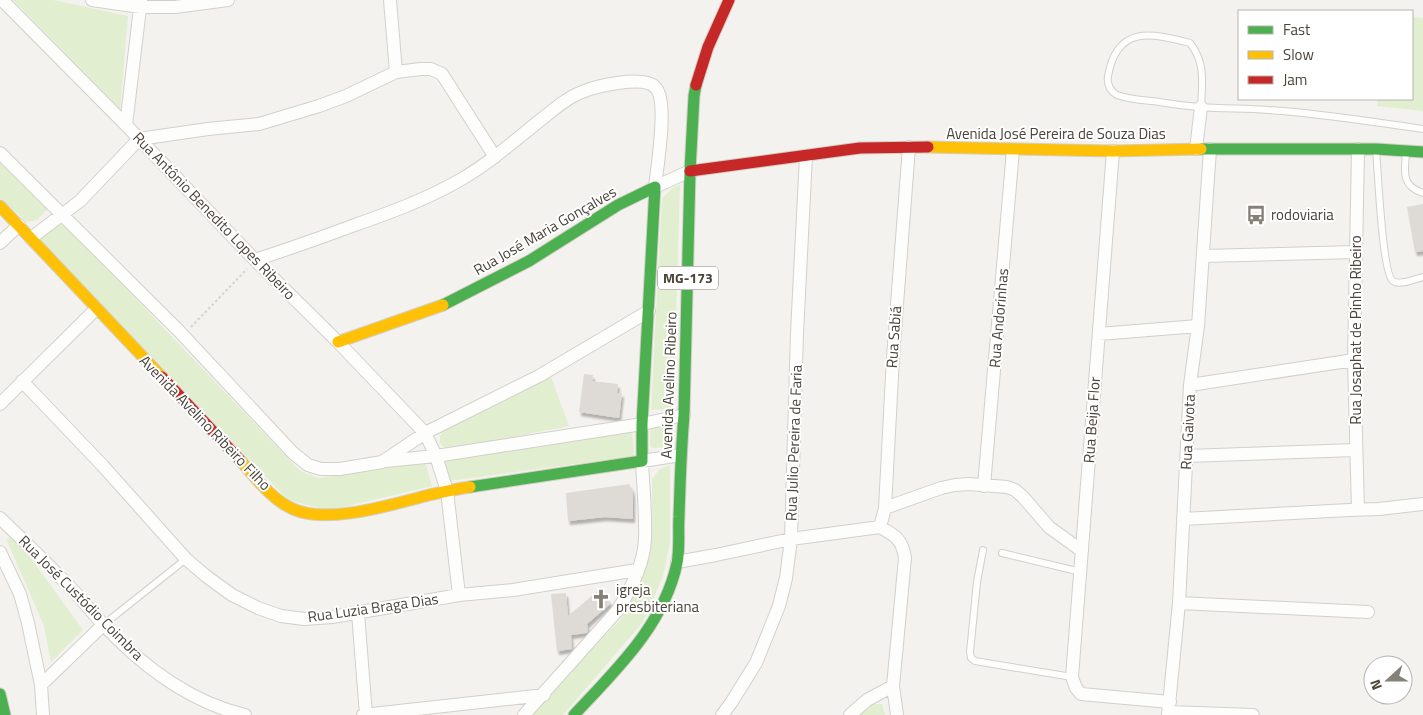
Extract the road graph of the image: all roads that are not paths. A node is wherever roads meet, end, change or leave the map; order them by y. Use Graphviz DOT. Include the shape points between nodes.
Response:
graph roads {
  1 [pos="2,0"];
  2 [pos="92,0"];
  3 [pos="228,0"];
  4 [pos="390,0"];
  5 [pos="729,0"];
  6 [pos="141,4"];
  7 [pos="396,72"];
  8 [pos="1201,107"];
  9 [pos="126,125"];
  10 [pos="1423,129"];
  11 [pos="139,139"];
  12 [pos="909,147"];
  13 [pos="1196,149"];
  14 [pos="1210,149"];
  15 [pos="1358,149"];
  16 [pos="1376,149"];
  17 [pos="1013,150"];
  18 [pos="1406,150"];
  19 [pos="1113,151"];
  20 [pos="1423,152"];
  21 [pos="0,153"];
  22 [pos="806,156"];
  23 [pos="495,157"];
  24 [pos="690,171"];
  25 [pos="655,187"];
  26 [pos="1423,193"];
  27 [pos="0,206"];
  28 [pos="62,214"];
  29 [pos="19,225"];
  30 [pos="31,238"];
  31 [pos="0,243"];
  32 [pos="1356,252"];
  33 [pos="1203,256"];
  34 [pos="256,260"];
  35 [pos="1423,277"];
  36 [pos="96,309"];
  37 [pos="649,310"];
  38 [pos="1198,326"];
  39 [pos="1098,334"];
  40 [pos="338,342"];
  41 [pos="1354,360"];
  42 [pos="22,381"];
  43 [pos="1190,385"];
  44 [pos="0,404"];
  45 [pos="684,415"];
  46 [pos="642,424"];
  47 [pos="425,434"];
  48 [pos="1356,450"];
  49 [pos="681,454"];
  50 [pos="436,456"];
  51 [pos="1187,456"];
  52 [pos="642,461"];
  53 [pos="382,462"];
  54 [pos="984,486"];
  55 [pos="447,491"];
  56 [pos="1423,504"];
  57 [pos="884,508"];
  58 [pos="1358,510"];
  59 [pos="0,518"];
  60 [pos="1183,519"];
  61 [pos="880,527"];
  62 [pos="791,539"];
  63 [pos="983,550"];
  64 [pos="1082,551"];
  65 [pos="0,552"];
  66 [pos="1002,553"];
  67 [pos="186,559"];
  68 [pos="677,562"];
  69 [pos="637,570"];
  70 [pos="1081,572"];
  71 [pos="459,595"];
  72 [pos="1179,603"];
  73 [pos="1368,612"];
  74 [pos="358,613"];
  75 [pos="103,625"];
  76 [pos="1074,683"];
  77 [pos="41,685"];
  78 [pos="893,686"];
  79 [pos="0,694"];
  80 [pos="544,695"];
  81 [pos="1169,710"];
  82 [pos="45,713"];
  83 [pos="5,715"];
  84 [pos="245,715"];
  85 [pos="365,715"];
  86 [pos="524,715"];
  87 [pos="574,715"];
  88 [pos="722,715"];
  89 [pos="850,715"];
  90 [pos="897,715"];
  91 [pos="1253,715"];
  1 -- 9 [label="street, Rua Antônio Benedito Lopes Ribeiro"];
  2 -- 6 [label="street"];
  3 -- 6 [label="street" via="175,7"];
  4 -- 7 [label="street"];
  5 -- 24 [label="main road, Avenida Avelino Ribeiro / MG-173" via="697,79"];
  6 -- 9 [label="street"];
  7 -- 11 [label="street" via="346,96 259,124"];
  7 -- 23 [label="street" via="431,69 442,74"];
  8 -- 8 [label="lane" via="1203,74 1190,43 1148,35 1124,42 1117,51 1108,80 1109,88 1116,94 1132,99"];
  8 -- 10 [label="lane" via="1289,111"];
  8 -- 13 [label="street"];
  9 -- 11 [label="street, Rua Antônio Benedito Lopes Ribeiro"];
  11 -- 28 [label="street" via="80,201"];
  11 -- 34 [label="street, Rua Antônio Benedito Lopes Ribeiro"];
  12 -- 17 [label="main road, Avenida José Pereira de Souza Dias"];
  12 -- 22 [label="main road, Avenida José Pereira de Souza Dias" via="860,148"];
  12 -- 57 [label="street, Rua Sabiá"];
  13 -- 14 [label="main road, Avenida José Pereira de Souza Dias"];
  13 -- 19 [label="main road, Avenida José Pereira de Souza Dias"];
  14 -- 15 [label="main road, Avenida José Pereira de Souza Dias"];
  14 -- 33 [label="street, Rua Gaivota"];
  15 -- 16 [label="main road, Avenida José Pereira de Souza Dias"];
  15 -- 32 [label="street, Rua Josaphat de Pinho Ribeiro"];
  16 -- 18 [label="main road, Avenida José Pereira de Souza Dias"];
  16 -- 35 [label="lane" via="1389,276 1396,283"];
  17 -- 19 [label="main road, Avenida José Pereira de Souza Dias"];
  17 -- 54 [label="street, Rua Andorinhas"];
  18 -- 20 [label="main road, Avenida José Pereira de Souza Dias"];
  18 -- 26 [label="lane" via="1404,174 1413,190"];
  19 -- 39 [label="street, Rua Beija Flor"];
  21 -- 28 [label="street"];
  22 -- 24 [label="main road, Avenida José Pereira de Souza Dias"];
  22 -- 62 [label="street, Rua Julio Pereira de Faria"];
  23 -- 25 [label="street" via="564,101 580,92 619,82 649,83 657,89 663,111"];
  23 -- 34 [label="street" via="461,180 394,212"];
  24 -- 25 [label="street"];
  24 -- 45 [label="main road, Avenida Avelino Ribeiro / MG-173"];
  25 -- 37 [label="main road"];
  25 -- 40 [label="main road, Rua José Maria Gonçalves" via="618,205 529,261 465,295 435,309"];
  27 -- 29 [label="main road, Avenida Avelino Ribeiro Filho"];
  28 -- 30 [label="street"];
  28 -- 53 [label="street" via="308,465 340,469"];
  29 -- 30 [label="main road, Avenida Avelino Ribeiro Filho"];
  29 -- 31 [label="street"];
  30 -- 36 [label="main road, Avenida Avelino Ribeiro Filho"];
  32 -- 33 [label="street"];
  32 -- 41 [label="street, Rua Josaphat de Pinho Ribeiro"];
  33 -- 38 [label="street, Rua Gaivota"];
  34 -- 40 [label="street, Rua Antônio Benedito Lopes Ribeiro"];
  36 -- 42 [label="street"];
  36 -- 55 [label="main road, Avenida Avelino Ribeiro Filho" via="262,485 294,510 326,515 353,513"];
  37 -- 46 [label="main road"];
  37 -- 47 [label="street" via="539,376"];
  38 -- 39 [label="street"];
  38 -- 43 [label="street, Rua Gaivota"];
  39 -- 64 [label="street, Rua Beija Flor"];
  40 -- 47 [label="street, Rua Antônio Benedito Lopes Ribeiro"];
  41 -- 43 [label="street"];
  41 -- 48 [label="street, Rua Josaphat de Pinho Ribeiro"];
  42 -- 44 [label="street"];
  42 -- 67 [label="street, Rua Luzia Braga Dias"];
  43 -- 51 [label="street, Rua Gaivota"];
  45 -- 46 [label="street"];
  45 -- 49 [label="main road, Avenida Avelino Ribeiro / MG-173"];
  46 -- 50 [label="street"];
  46 -- 52 [label="main road"];
  47 -- 50 [label="street, Rua Antônio Benedito Lopes Ribeiro"];
  47 -- 53 [label="street"];
  48 -- 51 [label="street"];
  48 -- 58 [label="street, Rua Josaphat de Pinho Ribeiro"];
  49 -- 52 [label="street"];
  49 -- 68 [label="main road, Avenida Avelino Ribeiro / MG-173"];
  50 -- 53 [label="street"];
  50 -- 55 [label="street, Rua Antônio Benedito Lopes Ribeiro"];
  51 -- 60 [label="street, Rua Gaivota"];
  52 -- 55 [label="main road, Avenida Avelino Ribeiro Filho"];
  52 -- 69 [label="street" via="645,540"];
  54 -- 57 [label="street" via="969,484 942,488"];
  54 -- 64 [label="street" via="1015,490 1049,526"];
  55 -- 71 [label="street, Rua Antônio Benedito Lopes Ribeiro"];
  56 -- 58 [label="street"];
  57 -- 61 [label="street, Rua Sabiá"];
  58 -- 60 [label="street"];
  59 -- 75 [label="street, Rua José Custódio Coimbra" via="63,579"];
  60 -- 72 [label="street, Rua Gaivota"];
  61 -- 62 [label="street"];
  61 -- 78 [label="street" via="897,537 905,558"];
  62 -- 68 [label="street"];
  62 -- 88 [label="street, Rua Julio Pereira de Faria" via="779,606 756,663"];
  63 -- 76 [label="lane" via="971,658"];
  64 -- 70 [label="street, Rua Beija Flor"];
  65 -- 77 [label="street" via="20,594"];
  66 -- 70 [label="lane"];
  67 -- 74 [label="street, Rua Luzia Braga Dias" via="232,595 281,616 304,619"];
  67 -- 75 [label="lane"];
  68 -- 87 [label="main road, Avenida Avelino Ribeiro / MG-173" via="666,597 648,629 626,659"];
  69 -- 71 [label="street, Rua Luzia Braga Dias" via="513,590"];
  69 -- 80 [label="street" via="617,611"];
  70 -- 76 [label="street, Rua Beija Flor"];
  71 -- 74 [label="street, Rua Luzia Braga Dias"];
  72 -- 73 [label="street"];
  72 -- 81 [label="street, Rua Gaivota"];
  74 -- 85 [label="street"];
  75 -- 77 [label="street"];
  75 -- 84 [label="street, Rua José Custódio Coimbra" via="165,678 198,698"];
  76 -- 81 [label="street" via="1081,694"];
  77 -- 82 [label="street"];
  78 -- 89 [label="street" via="867,700"];
  78 -- 90 [label="street"];
  79 -- 83 [label="main road"];
  80 -- 85 [label="street"];
  80 -- 86 [label="street"];
  81 -- 91 [label="street"];
}
